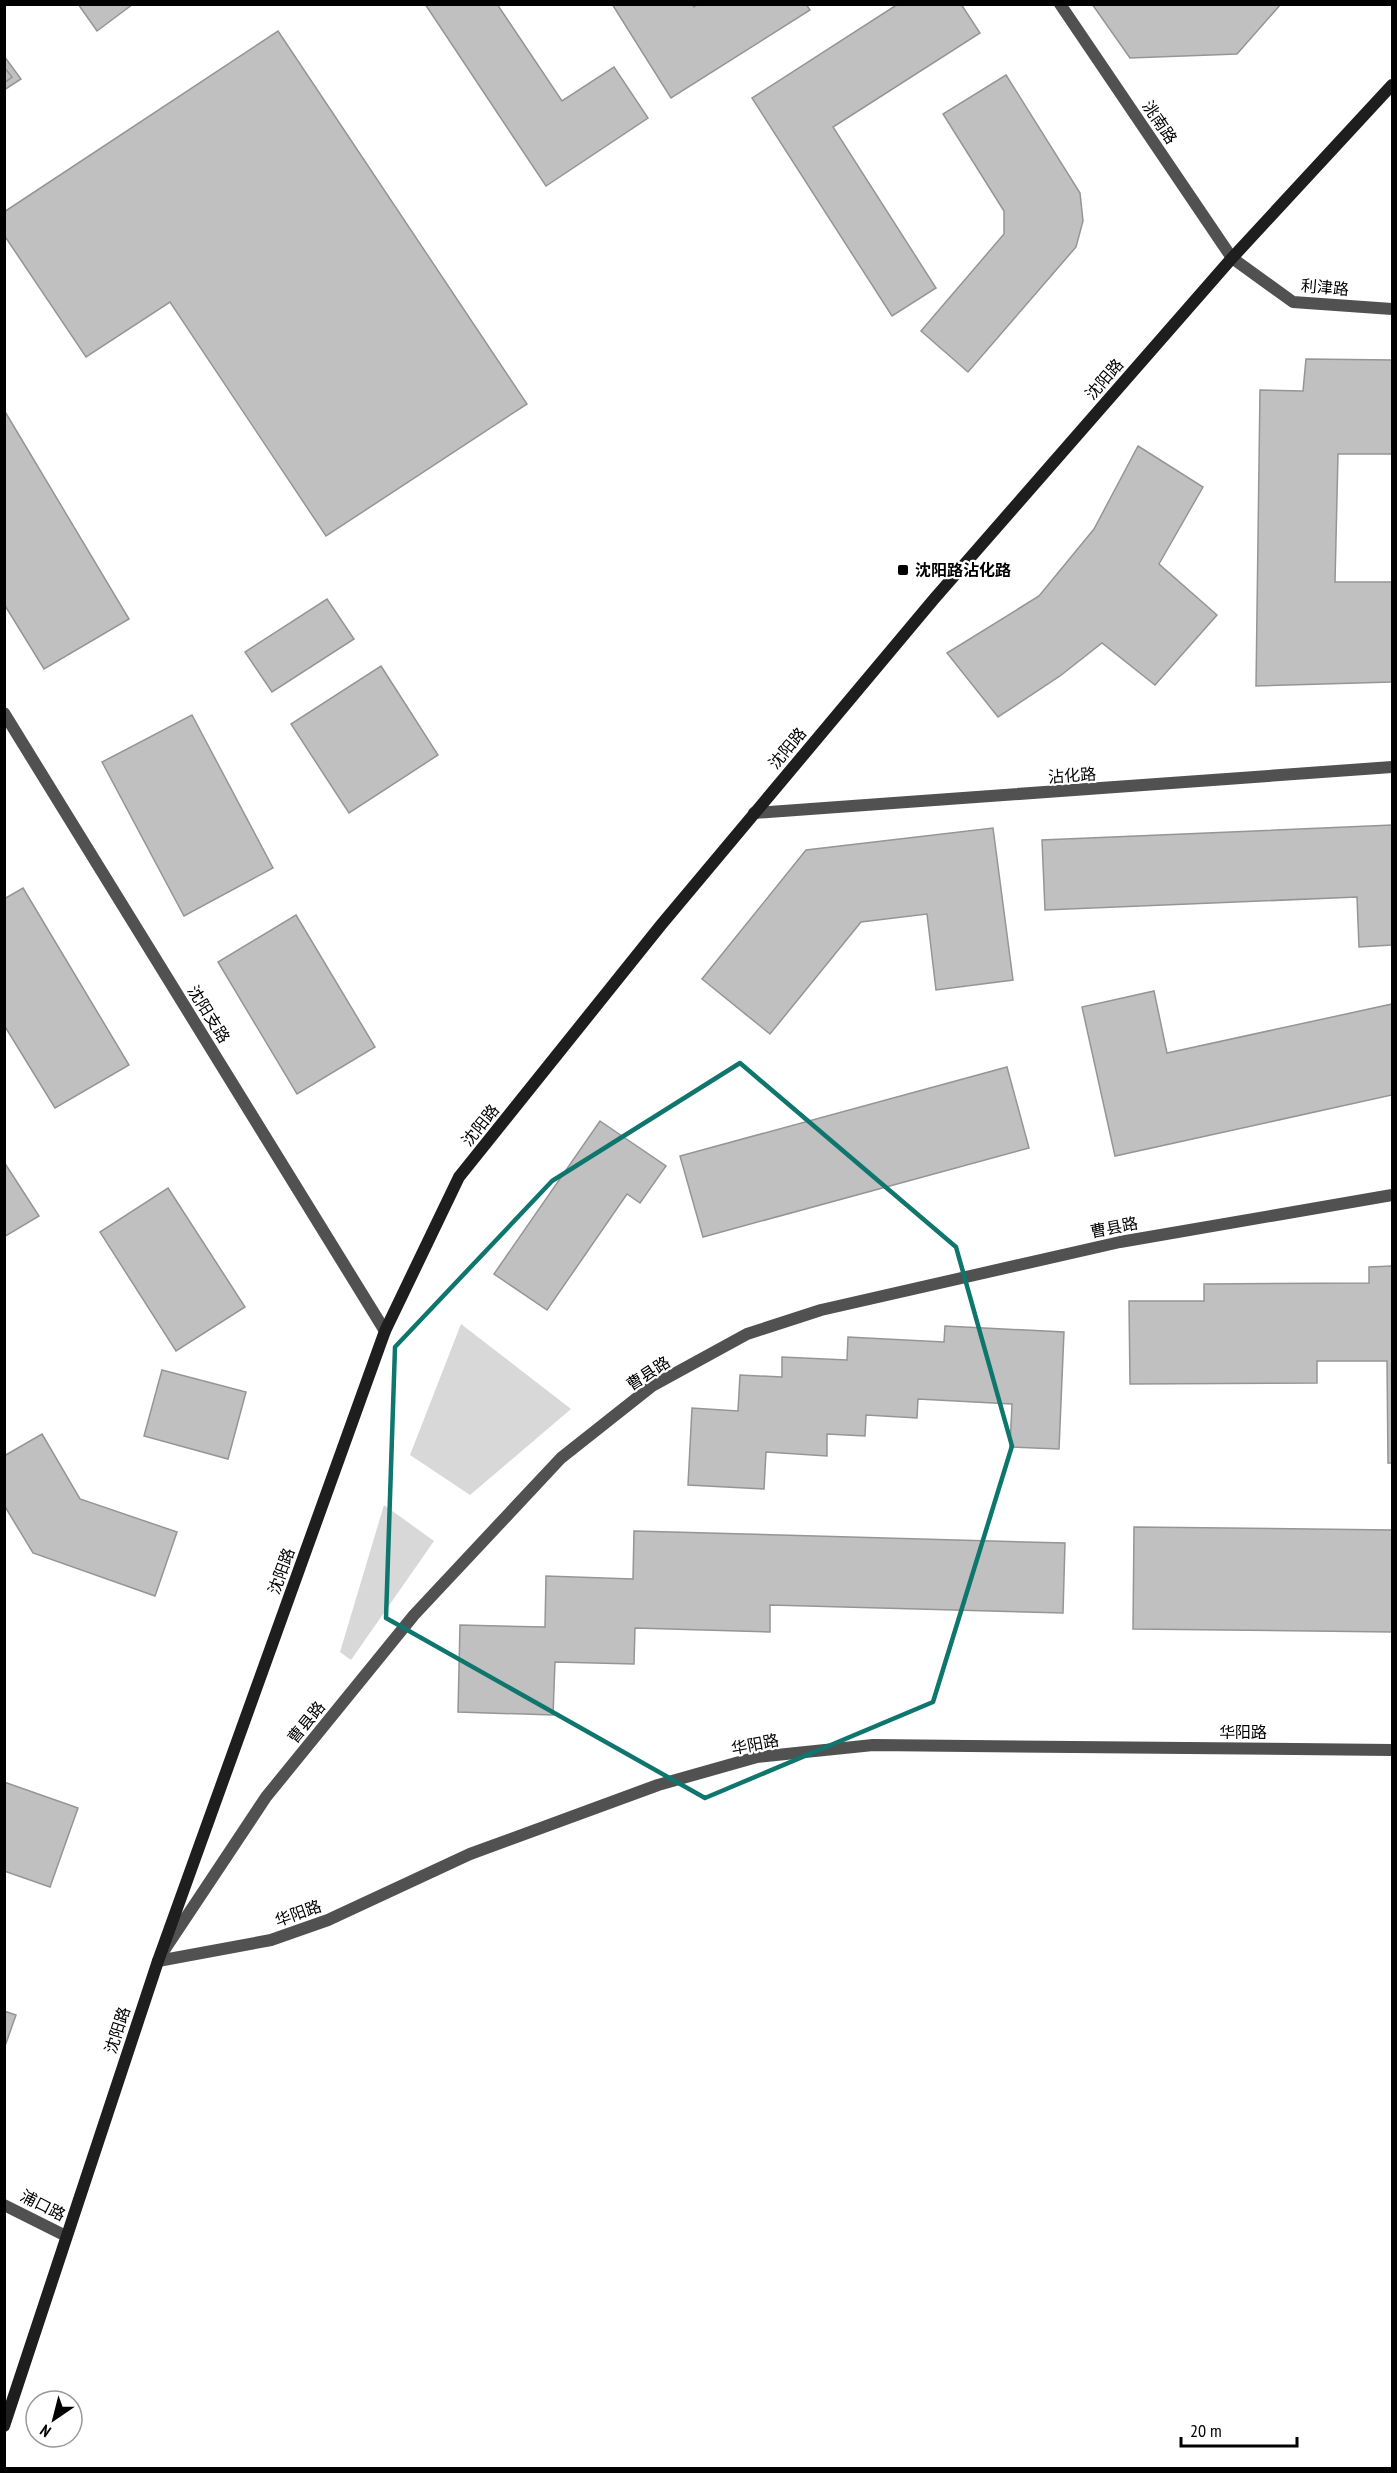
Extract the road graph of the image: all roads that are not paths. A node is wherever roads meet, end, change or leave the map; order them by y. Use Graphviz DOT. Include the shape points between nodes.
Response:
graph roads {
  1 [pos="1060,4"];
  2 [pos="1392,85"];
  3 [pos="1232,258"];
  4 [pos="1392,309"];
  5 [pos="4,713"];
  6 [pos="1392,767"];
  7 [pos="754,813"];
  8 [pos="1392,1195"];
  9 [pos="385,1331"];
  10 [pos="1392,1750"];
  11 [pos="158,1961"];
  12 [pos="4,2205"];
  13 [pos="66,2236"];
  14 [pos="4,2426"];
  1 -- 3 [label="street, 洮南路"];
  2 -- 3 [label="main road, 沈阳路"];
  3 -- 4 [label="street, 利津路" via="1293,302"];
  3 -- 7 [label="main road, 沈阳路" via="934,599"];
  5 -- 9 [label="street, 沈阳支路"];
  6 -- 7 [label="street, 沾化路"];
  7 -- 9 [label="main road, 沈阳路" via="459,1178"];
  8 -- 11 [label="street, 曹县路" via="1120,1242 821,1310 747,1334 652,1386 561,1458 414,1615 266,1797"];
  9 -- 11 [label="main road, 沈阳路"];
  10 -- 11 [label="street, 华阳路" via="873,1745 757,1757 658,1785 470,1854 328,1920 271,1940"];
  11 -- 13 [label="main road, 沈阳路"];
  12 -- 13 [label="street, 浦口路"];
  13 -- 14 [label="main road, 沈阳路"];
}
